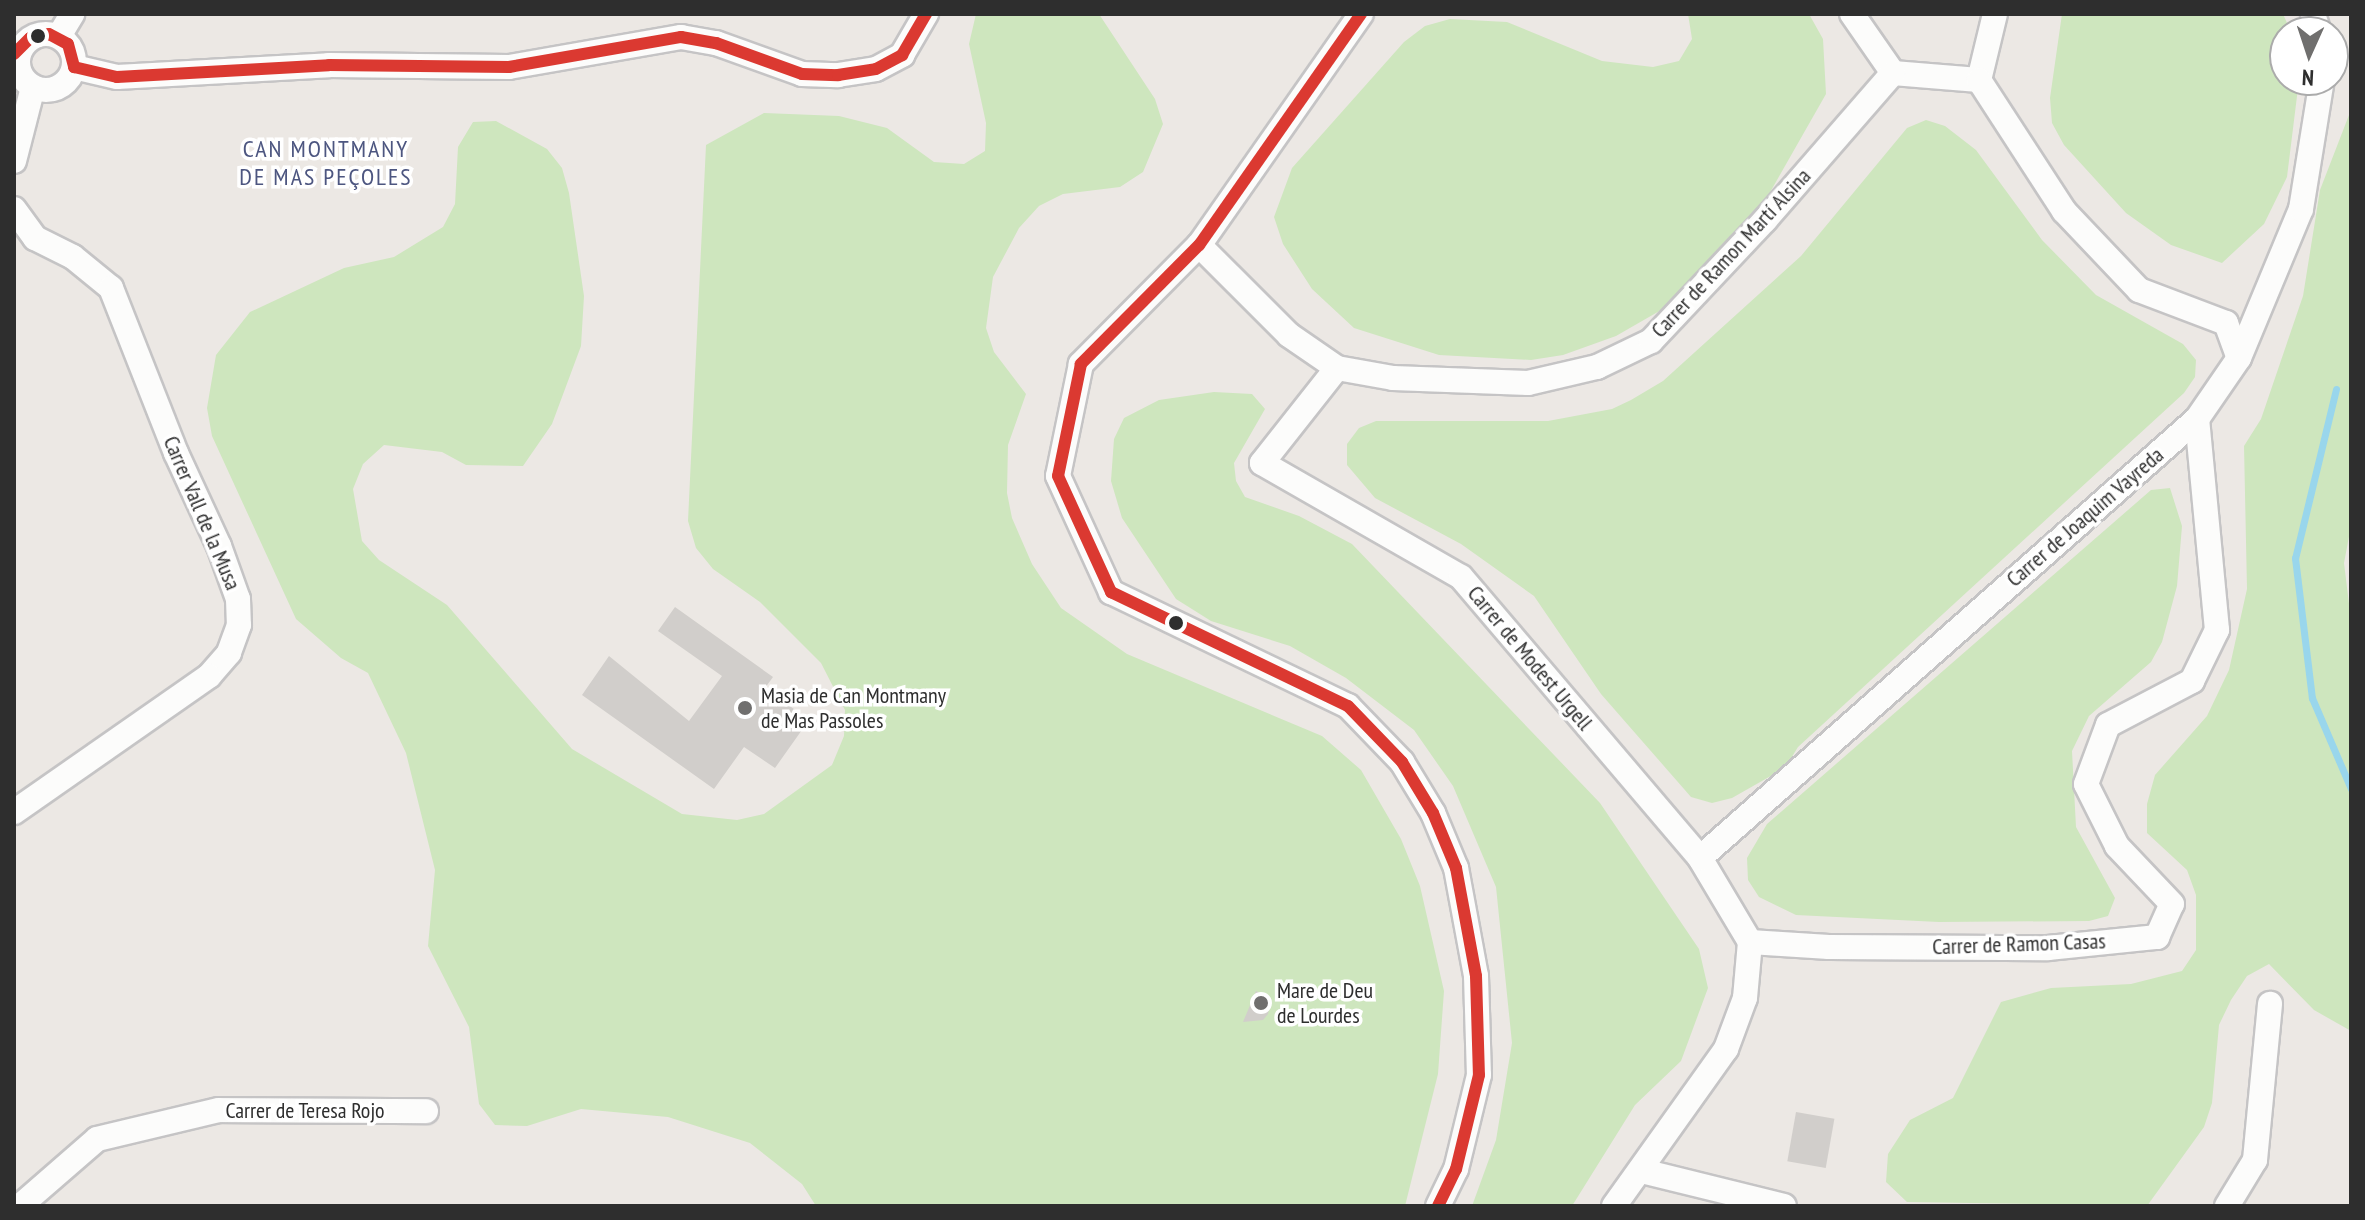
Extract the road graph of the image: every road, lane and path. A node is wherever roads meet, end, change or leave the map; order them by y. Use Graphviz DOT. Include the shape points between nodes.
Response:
graph roads {
  1 [pos="72,14"];
  2 [pos="926,14"];
  3 [pos="1361,14"];
  4 [pos="1852,14"];
  5 [pos="1995,14"];
  6 [pos="59,36"];
  7 [pos="16,54"];
  8 [pos="74,67"];
  9 [pos="1893,73"];
  10 [pos="1979,80"];
  11 [pos="33,87"];
  12 [pos="2319,96"];
  13 [pos="14,161"];
  14 [pos="14,209"];
  15 [pos="1199,245"];
  16 [pos="2239,358"];
  17 [pos="1337,368"];
  18 [pos="2197,419"];
  19 [pos="14,812"];
  20 [pos="1700,858"];
  21 [pos="1750,942"];
  22 [pos="2270,1004"];
  23 [pos="426,1111"];
  24 [pos="1642,1171"];
  25 [pos="20,1206"];
  26 [pos="1438,1206"];
  27 [pos="1614,1206"];
  28 [pos="1784,1206"];
  29 [pos="2227,1206"];
  1 -- 6 [label="street"];
  2 -- 8 [label="street" via="902,55 876,69 838,75 802,74 716,43 681,37 509,67 329,65 117,77"];
  3 -- 15 [label="street"];
  4 -- 9 [label="street"];
  5 -- 10 [label="street"];
  6 -- 7 [label="street" via="30,38"];
  6 -- 8 [label="street" via="72,49"];
  7 -- 11 [label="street" via="21,76"];
  8 -- 11 [label="street" via="56,89"];
  9 -- 10 [label="street"];
  9 -- 17 [label="street, Carrer de Ramon Martí Alsina" via="1651,341 1597,367 1528,383 1393,378"];
  10 -- 16 [label="street" via="2064,211 2139,290 2226,323"];
  11 -- 13 [label="street"];
  12 -- 16 [label="street, Carrer de Joaquim Vayreda" via="2301,209"];
  14 -- 19 [label="street, Carrer Vall de la Musa" via="35,238 73,257 111,288 219,546 238,599 239,625 229,653 209,676"];
  15 -- 17 [label="street, Carrer de Ramon Martí Alsina" via="1289,335"];
  15 -- 26 [label="street" via="1081,364 1058,476 1111,592 1348,706 1402,762 1433,813 1456,868 1476,976 1479,1075 1456,1169"];
  16 -- 18 [label="street, Carrer de Joaquim Vayreda"];
  17 -- 20 [label="street, Carrer de Modest Urgell" via="1262,463 1461,577"];
  18 -- 20 [label="street, Carrer de Joaquim Vayreda"];
  18 -- 21 [label="street, Carrer de Ramon Casas" via="2217,630 2192,681 2108,725 2086,784 2117,846 2172,904 2157,937 2048,948"];
  20 -- 21 [label="street, Carrer de Modest Urgell"];
  21 -- 24 [label="street" via="1745,998 1726,1049"];
  22 -- 29 [label="street" via="2255,1160"];
  23 -- 25 [label="street, Carrer de Teresa Rojo" via="219,1110 97,1139"];
  24 -- 27 [label="street"];
  24 -- 28 [label="street"];
}
